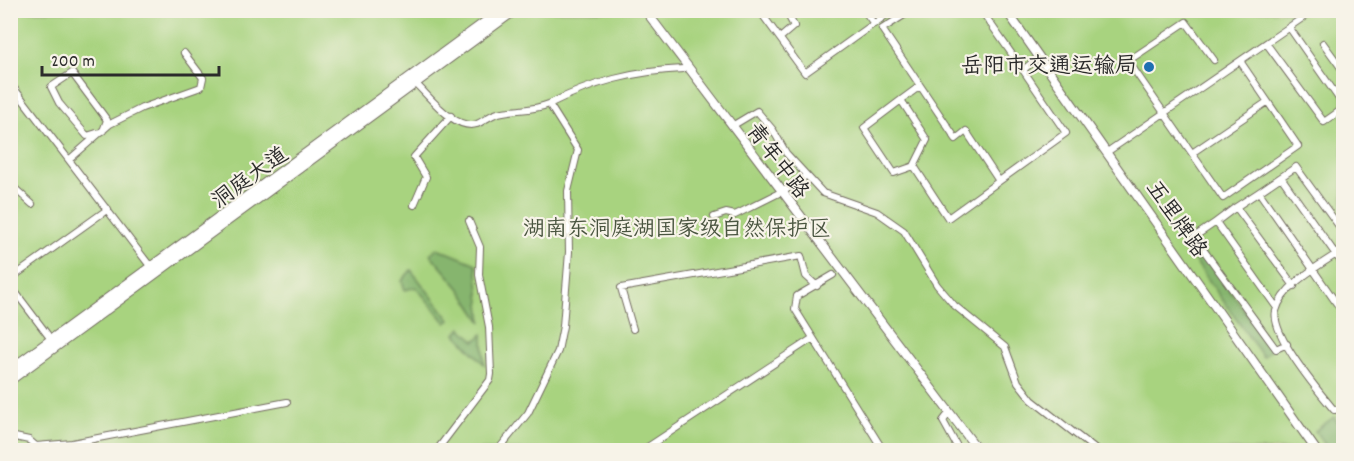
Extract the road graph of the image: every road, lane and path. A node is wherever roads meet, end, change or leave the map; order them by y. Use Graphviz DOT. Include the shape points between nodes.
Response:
graph roads {
  1 [pos="502,10"];
  2 [pos="515,10"];
  3 [pos="639,10"];
  4 [pos="645,10"];
  5 [pos="759,10"];
  6 [pos="790,10"];
  7 [pos="864,10"];
  8 [pos="912,10"];
  9 [pos="981,10"];
  10 [pos="1006,10"];
  11 [pos="1012,10"];
  12 [pos="1314,10"];
  13 [pos="892,11"];
  14 [pos="874,24"];
  15 [pos="1289,27"];
  16 [pos="780,38"];
  17 [pos="1266,43"];
  18 [pos="1323,43"];
  19 [pos="184,53"];
  20 [pos="1039,57"];
  21 [pos="1214,60"];
  22 [pos="1240,61"];
  23 [pos="683,69"];
  24 [pos="1023,70"];
  25 [pos="1344,72"];
  26 [pos="10,83"];
  27 [pos="416,84"];
  28 [pos="920,86"];
  29 [pos="901,100"];
  30 [pos="1267,102"];
  31 [pos="549,104"];
  32 [pos="1344,107"];
  33 [pos="1163,111"];
  34 [pos="451,116"];
  35 [pos="732,126"];
  36 [pos="103,130"];
  37 [pos="1110,150"];
  38 [pos="1192,153"];
  39 [pos="70,159"];
  40 [pos="914,166"];
  41 [pos="806,175"];
  42 [pos="1281,177"];
  43 [pos="999,181"];
  44 [pos="10,184"];
  45 [pos="1259,192"];
  46 [pos="779,193"];
  47 [pos="32,204"];
  48 [pos="414,205"];
  49 [pos="1236,207"];
  50 [pos="108,209"];
  51 [pos="714,217"];
  52 [pos="469,221"];
  53 [pos="1216,222"];
  54 [pos="1344,233"];
  55 [pos="1344,249"];
  56 [pos="1335,254"];
  57 [pos="150,266"];
  58 [pos="1344,266"];
  59 [pos="1313,270"];
  60 [pos="833,275"];
  61 [pos="10,279"];
  62 [pos="10,285"];
  63 [pos="817,286"];
  64 [pos="1294,286"];
  65 [pos="1277,308"];
  66 [pos="1344,314"];
  67 [pos="633,329"];
  68 [pos="813,338"];
  69 [pos="53,343"];
  70 [pos="1287,344"];
  71 [pos="10,370"];
  72 [pos="10,380"];
  73 [pos="287,402"];
  74 [pos="1344,409"];
  75 [pos="946,417"];
  76 [pos="10,436"];
  77 [pos="440,446"];
  78 [pos="498,450"];
  79 [pos="643,450"];
  80 [pos="883,450"];
  81 [pos="959,450"];
  82 [pos="970,450"];
  83 [pos="978,450"];
  84 [pos="1096,450"];
  85 [pos="1316,450"];
  86 [pos="1322,450"];
  1 -- 57 [label="main road, 洞庭大道"];
  2 -- 27 [label="main road, 洞庭大道"];
  3 -- 23 [label="main road, 青年中路"];
  4 -- 35 [label="main road"];
  5 -- 16 [label="street"];
  6 -- 16 [label="street" via="787,13 794,26"];
  7 -- 14 [label="street"];
  8 -- 28 [label="street" via="882,29"];
  9 -- 24 [label="street"];
  10 -- 20 [label="main road, 五里牌路"];
  11 -- 37 [label="main road, 五里牌路"];
  12 -- 15 [label="street"];
  13 -- 14 [label="street"];
  14 -- 16 [label="street" via="805,73"];
  15 -- 17 [label="street"];
  15 -- 32 [label="street"];
  17 -- 22 [label="street"];
  17 -- 32 [label="street" via="1324,122"];
  18 -- 25 [label="street"];
  19 -- 36 [label="street" via="203,78 201,87 142,108"];
  20 -- 24 [label="street"];
  20 -- 85 [label="main road, 五里牌路"];
  21 -- 33 [label="street" via="1186,22 1128,61"];
  22 -- 30 [label="street"];
  22 -- 33 [label="street"];
  23 -- 31 [label="street" via="618,76"];
  23 -- 46 [label="main road, 青年中路"];
  24 -- 43 [label="street" via="1066,133"];
  26 -- 39 [label="street"];
  27 -- 34 [label="street"];
  27 -- 69 [label="main road, 洞庭大道"];
  28 -- 29 [label="street"];
  28 -- 43 [label="street" via="956,139 966,131"];
  29 -- 40 [label="street" via="927,140"];
  29 -- 40 [label="street" via="864,128 894,173"];
  30 -- 38 [label="street"];
  30 -- 38 [label="street" via="1298,146 1223,198"];
  31 -- 34 [label="street" via="496,113 467,125"];
  31 -- 78 [label="street" via="578,150 568,191 569,252 563,326 558,351 528,413"];
  33 -- 37 [label="street"];
  33 -- 38 [label="street"];
  34 -- 48 [label="street" via="414,156 426,177"];
  35 -- 41 [label="street" via="757,111"];
  35 -- 46 [label="main road"];
  36 -- 36 [label="street" via="107,120 72,74 51,87 59,104 87,136"];
  36 -- 39 [label="street"];
  37 -- 86 [label="main road, 五里牌路"];
  39 -- 50 [label="street"];
  40 -- 43 [label="street" via="948,218"];
  41 -- 46 [label="street"];
  41 -- 84 [label="street" via="823,193 877,212 904,231 943,292 984,333 1005,347 1018,382 1032,400"];
  42 -- 45 [label="street"];
  42 -- 54 [label="street" via="1296,167"];
  42 -- 56 [label="street"];
  44 -- 47 [label="street"];
  45 -- 49 [label="street"];
  45 -- 59 [label="street"];
  46 -- 51 [label="street" via="735,215"];
  46 -- 75 [label="main road, 青年中路"];
  46 -- 83 [label="main road"];
  49 -- 53 [label="street"];
  49 -- 64 [label="street"];
  50 -- 57 [label="street"];
  50 -- 61 [label="street"];
  52 -- 77 [label="street" via="480,247 479,275 489,327 491,374"];
  53 -- 65 [label="street"];
  53 -- 70 [label="street" via="1194,237 1276,349"];
  55 -- 56 [label="street"];
  56 -- 58 [label="street"];
  56 -- 59 [label="street"];
  57 -- 69 [label="main road, 洞庭大道"];
  59 -- 64 [label="street"];
  59 -- 66 [label="street"];
  60 -- 63 [label="street"];
  62 -- 69 [label="street"];
  63 -- 67 [label="street" via="806,276 801,256 621,288"];
  63 -- 68 [label="street" via="796,296 795,309"];
  64 -- 65 [label="street"];
  65 -- 70 [label="street" via="1275,321"];
  68 -- 79 [label="street"];
  68 -- 80 [label="street"];
  69 -- 71 [label="main road, 洞庭大道"];
  69 -- 72 [label="main road, 洞庭大道"];
  70 -- 74 [label="street" via="1334,410"];
  73 -- 76 [label="street" via="72,443 36,446 29,440"];
  75 -- 81 [label="street" via="943,421"];
  75 -- 82 [label="main road, 青年中路"];
}
